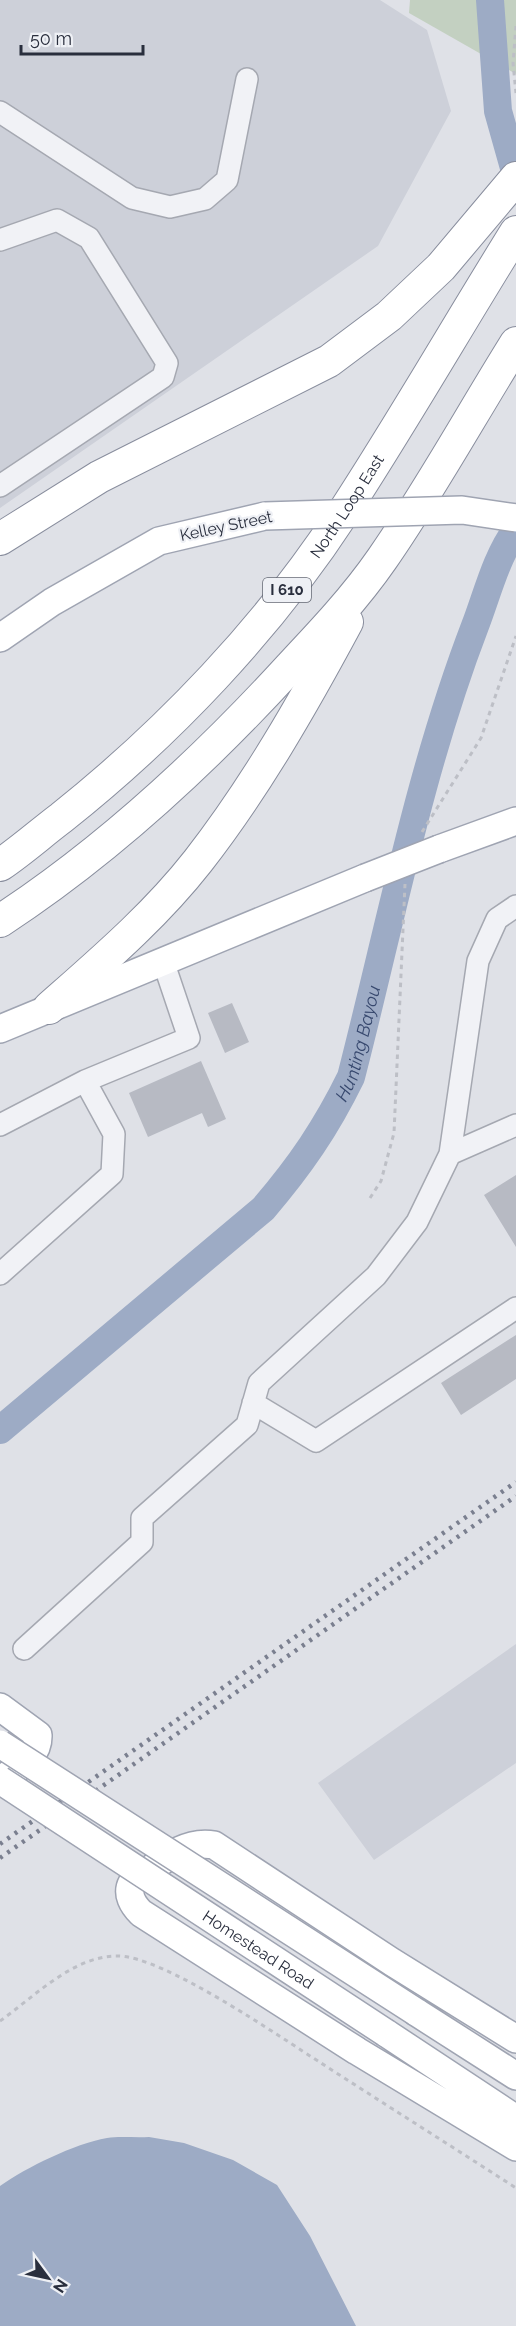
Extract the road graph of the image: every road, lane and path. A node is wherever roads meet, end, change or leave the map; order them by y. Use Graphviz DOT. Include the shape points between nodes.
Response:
graph roads {
  1 [pos="516,26"];
  2 [pos="247,79"];
  3 [pos="516,93"];
  4 [pos="0,112"];
  5 [pos="516,178"];
  6 [pos="0,240"];
  7 [pos="509,243"];
  8 [pos="516,343"];
  9 [pos="0,486"];
  10 [pos="516,518"];
  11 [pos="0,539"];
  12 [pos="381,560"];
  13 [pos="516,636"];
  14 [pos="0,638"];
  15 [pos="516,821"];
  16 [pos="430,842"];
  17 [pos="0,865"];
  18 [pos="406,879"];
  19 [pos="516,906"];
  20 [pos="0,921"];
  21 [pos="163,961"];
  22 [pos="49,1008"];
  23 [pos="0,1029"];
  24 [pos="85,1081"];
  25 [pos="0,1125"];
  26 [pos="516,1125"];
  27 [pos="450,1154"];
  28 [pos="370,1198"];
  29 [pos="0,1274"];
  30 [pos="516,1308"];
  31 [pos="253,1403"];
  32 [pos="24,1649"];
  33 [pos="0,1707"];
  34 [pos="0,1744"];
  35 [pos="0,1780"];
  36 [pos="0,2020"];
  37 [pos="516,2039"];
  38 [pos="516,2076"];
  39 [pos="516,2119"];
  40 [pos="516,2146"];
  41 [pos="516,2188"];
  1 -- 3 [label="path"];
  2 -- 4 [label="lane" via="227,180 205,199 170,207 132,198"];
  5 -- 11 [label="highway" via="441,267 388,316 328,362 99,477"];
  6 -- 9 [label="lane" via="57,220 89,238 167,363 163,377"];
  7 -- 17 [label="highway, North Loop East / I 610" via="342,515 282,597 158,732 98,788"];
  8 -- 12 [label="highway"];
  10 -- 14 [label="main road, Kelley Street, bridge" via="462,510 265,516 159,541 52,602"];
  12 -- 20 [label="highway" via="313,642 192,767 40,895"];
  12 -- 22 [label="highway" via="245,796 197,862 142,924"];
  13 -- 16 [label="path" via="481,738"];
  15 -- 16 [label="main road"];
  16 -- 21 [label="main road, bridge" via="366,878"];
  18 -- 28 [label="path" via="394,1133 381,1181"];
  19 -- 27 [label="lane" via="497,919 478,961"];
  21 -- 22 [label="main road"];
  21 -- 24 [label="lane" via="189,1038"];
  22 -- 23 [label="main road"];
  24 -- 25 [label="lane"];
  24 -- 29 [label="lane" via="114,1134 112,1174"];
  26 -- 27 [label="lane"];
  27 -- 31 [label="lane" via="417,1222 376,1276 259,1383"];
  30 -- 31 [label="lane" via="315,1441"];
  31 -- 32 [label="lane" via="247,1425 142,1518 142,1542"];
  33 -- 35 [label="main road" via="31,1727 38,1735 39,1746 34,1755"];
  34 -- 38 [label="main road, Homestead Road, bridge"];
  35 -- 39 [label="main road, Homestead Road, bridge"];
  36 -- 41 [label="path" via="92,1959 119,1955 140,1961 164,1970 253,2020"];
  37 -- 40 [label="main road" via="214,1845 187,1845 129,1888 132,1904 141,1913 357,2051"];
}
